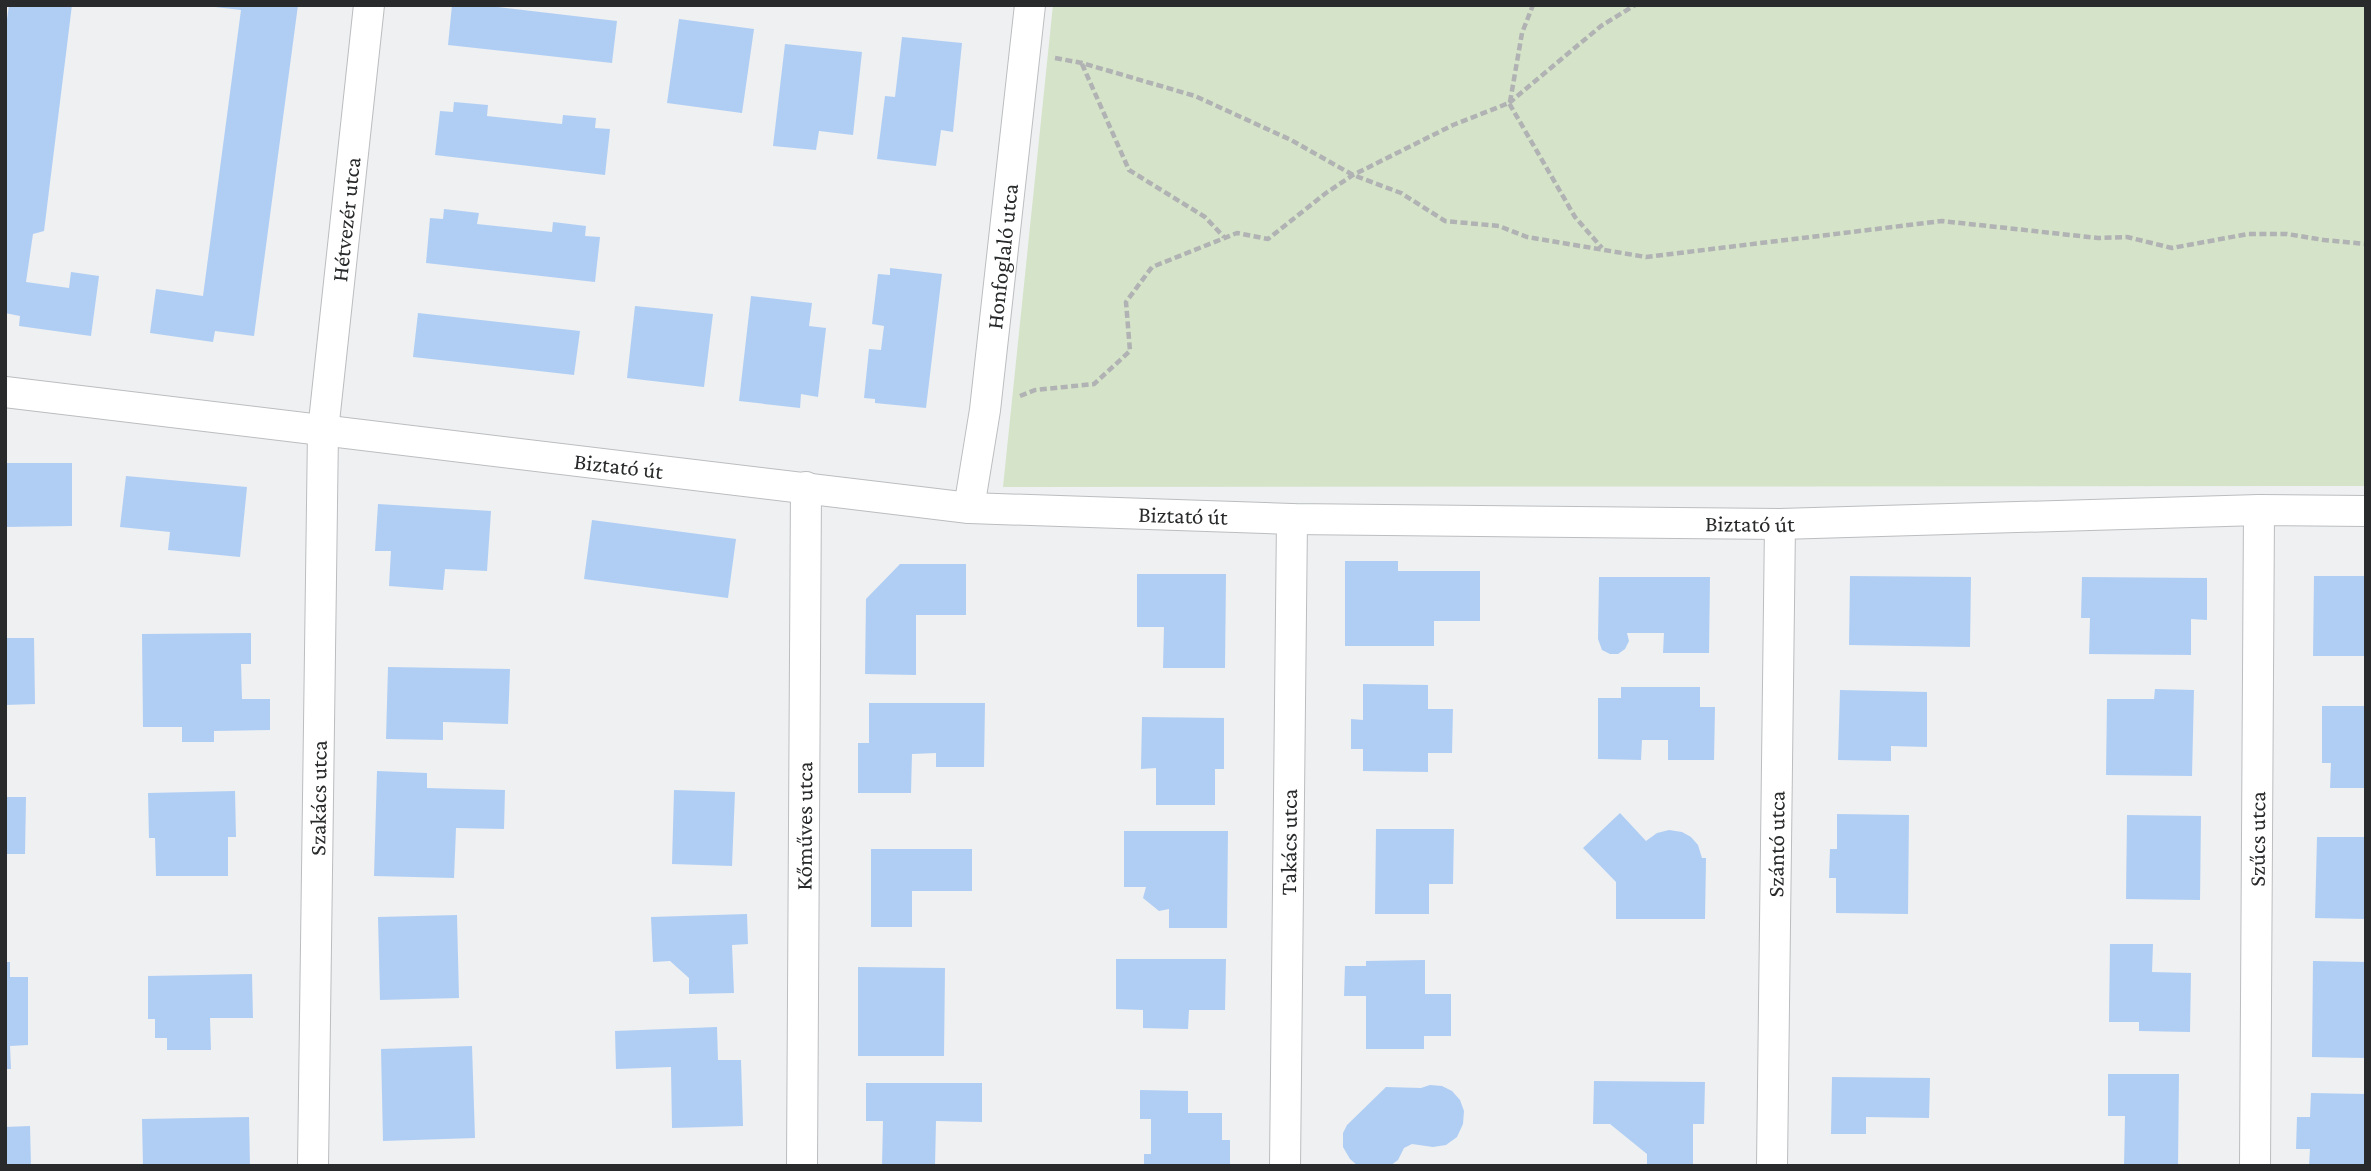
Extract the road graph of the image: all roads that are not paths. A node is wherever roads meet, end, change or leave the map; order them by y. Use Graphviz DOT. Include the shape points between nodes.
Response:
graph roads {
  1 [pos="369,5"];
  2 [pos="1030,5"];
  3 [pos="5,392"];
  4 [pos="323,431"];
  5 [pos="806,487"];
  6 [pos="969,508"];
  7 [pos="2259,510"];
  8 [pos="2366,511"];
  9 [pos="1292,519"];
  10 [pos="1780,524"];
  11 [pos="313,1166"];
  12 [pos="802,1166"];
  13 [pos="1285,1166"];
  14 [pos="1772,1166"];
  15 [pos="2255,1166"];
  1 -- 4 [label="street, Hétvezér utca"];
  2 -- 6 [label="street, Honfoglaló utca" via="985,410"];
  3 -- 4 [label="street, Biztató út"];
  4 -- 5 [label="street, Biztató út"];
  4 -- 11 [label="street, Szakács utca"];
  5 -- 6 [label="street, Biztató út"];
  5 -- 12 [label="street, Kőműves utca"];
  6 -- 9 [label="street, Biztató út"];
  7 -- 8 [label="street, Biztató út"];
  7 -- 10 [label="street, Biztató út"];
  7 -- 15 [label="street, Szűcs utca"];
  9 -- 10 [label="street, Biztató út"];
  9 -- 13 [label="street, Takács utca"];
  10 -- 14 [label="street, Szántó utca"];
}
